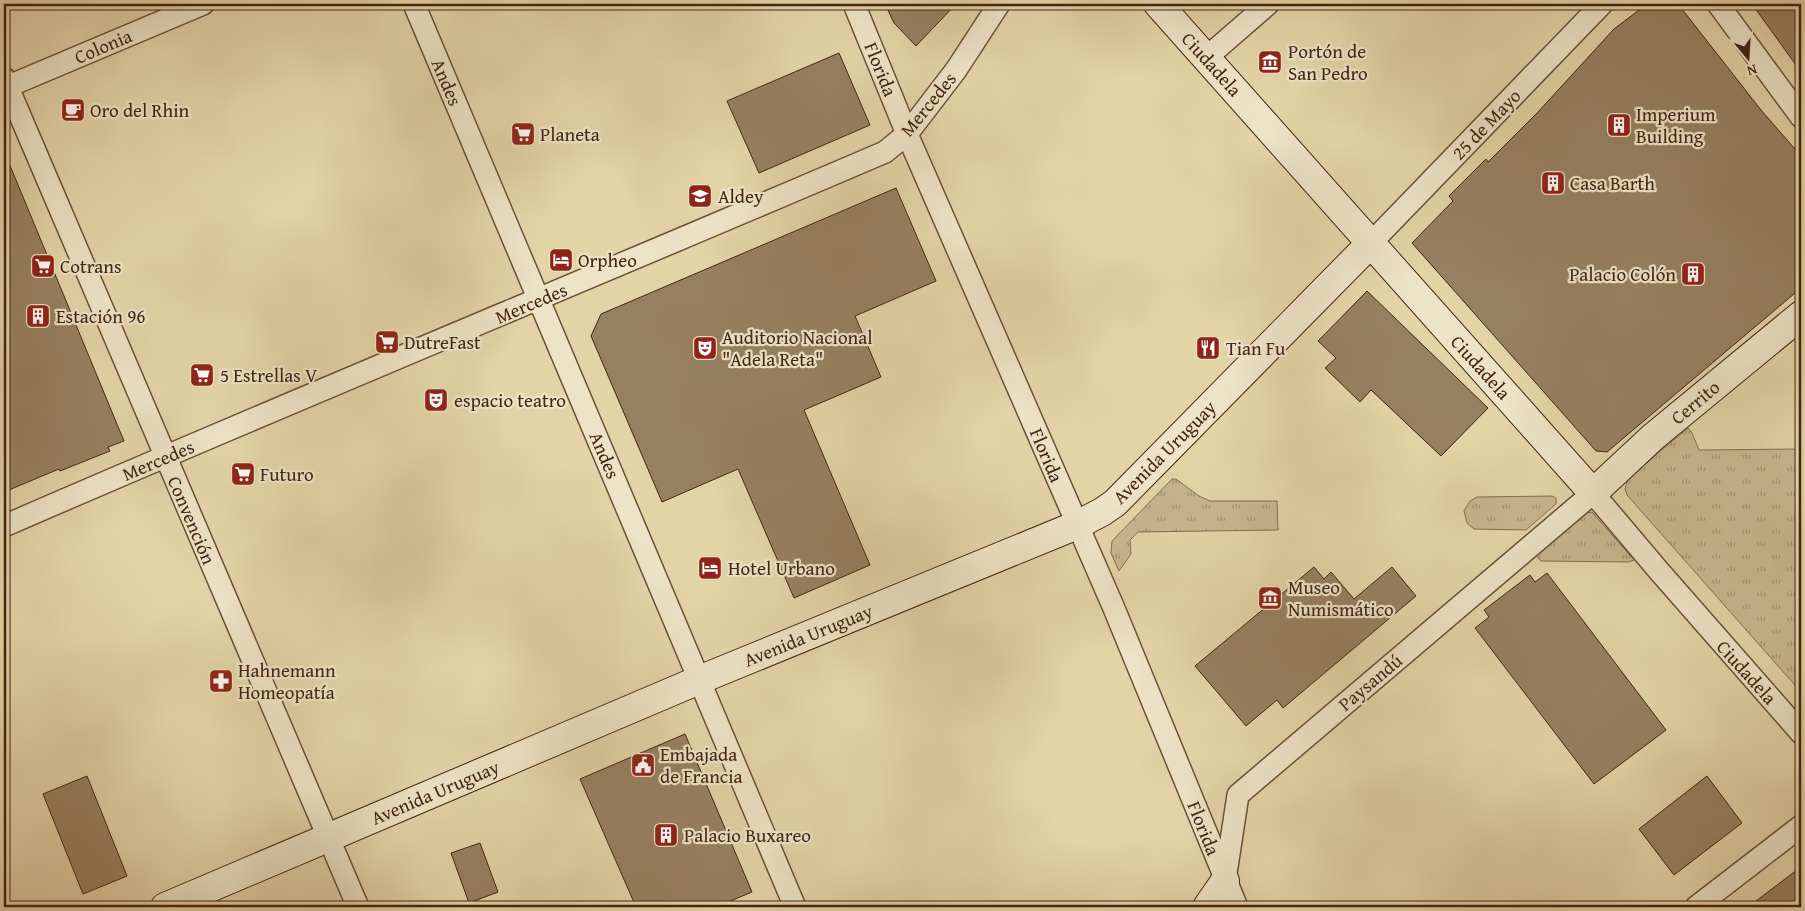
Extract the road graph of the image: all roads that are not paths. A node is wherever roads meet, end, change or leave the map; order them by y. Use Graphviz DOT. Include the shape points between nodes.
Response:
graph roads {
  1 [pos="203,4"];
  2 [pos="414,4"];
  3 [pos="854,4"];
  4 [pos="998,4"];
  5 [pos="1158,4"];
  6 [pos="1268,4"];
  7 [pos="1602,4"];
  8 [pos="1718,4"];
  9 [pos="1206,58"];
  10 [pos="5,84"];
  11 [pos="1801,117"];
  12 [pos="907,134"];
  13 [pos="1370,244"];
  14 [pos="539,300"];
  15 [pos="1801,315"];
  16 [pos="165,456"];
  17 [pos="1593,493"];
  18 [pos="1077,525"];
  19 [pos="4,526"];
  20 [pos="699,680"];
  21 [pos="1801,733"];
  22 [pos="1801,826"];
  23 [pos="328,838"];
  24 [pos="1225,881"];
  25 [pos="165,907"];
  26 [pos="358,907"];
  27 [pos="795,907"];
  28 [pos="1207,907"];
  29 [pos="1237,907"];
  30 [pos="1696,907"];
  1 -- 10 [label="street, Colonia"];
  2 -- 14 [label="street, Andes"];
  3 -- 12 [label="street, Florida"];
  4 -- 12 [label="street, Mercedes" via="956,70"];
  5 -- 9 [label="street, Ciudadela"];
  6 -- 9 [label="street"];
  7 -- 13 [label="street, 25 de Mayo"];
  8 -- 11 [label="street"];
  9 -- 13 [label="street, Ciudadela"];
  10 -- 16 [label="street, Convención"];
  12 -- 14 [label="street, Mercedes" via="885,152"];
  12 -- 18 [label="street, Florida"];
  13 -- 17 [label="street, Ciudadela"];
  13 -- 18 [label="street, Avenida Uruguay" via="1115,503"];
  14 -- 16 [label="street, Mercedes"];
  14 -- 20 [label="street, Andes"];
  15 -- 17 [label="street, Cerrito" via="1653,437"];
  16 -- 19 [label="street, Mercedes"];
  16 -- 23 [label="street, Convención"];
  17 -- 21 [label="street, Ciudadela"];
  17 -- 24 [label="street, Paysandú" via="1238,795"];
  18 -- 20 [label="street, Avenida Uruguay"];
  18 -- 24 [label="street, Florida" via="1114,606"];
  20 -- 23 [label="street, Avenida Uruguay"];
  20 -- 27 [label="street, Andes"];
  22 -- 30 [label="street"];
  23 -- 25 [label="street, Avenida Uruguay"];
  23 -- 26 [label="street, Convención"];
  24 -- 28 [label="street, Paysandú"];
  24 -- 29 [label="street, Florida"];
}
